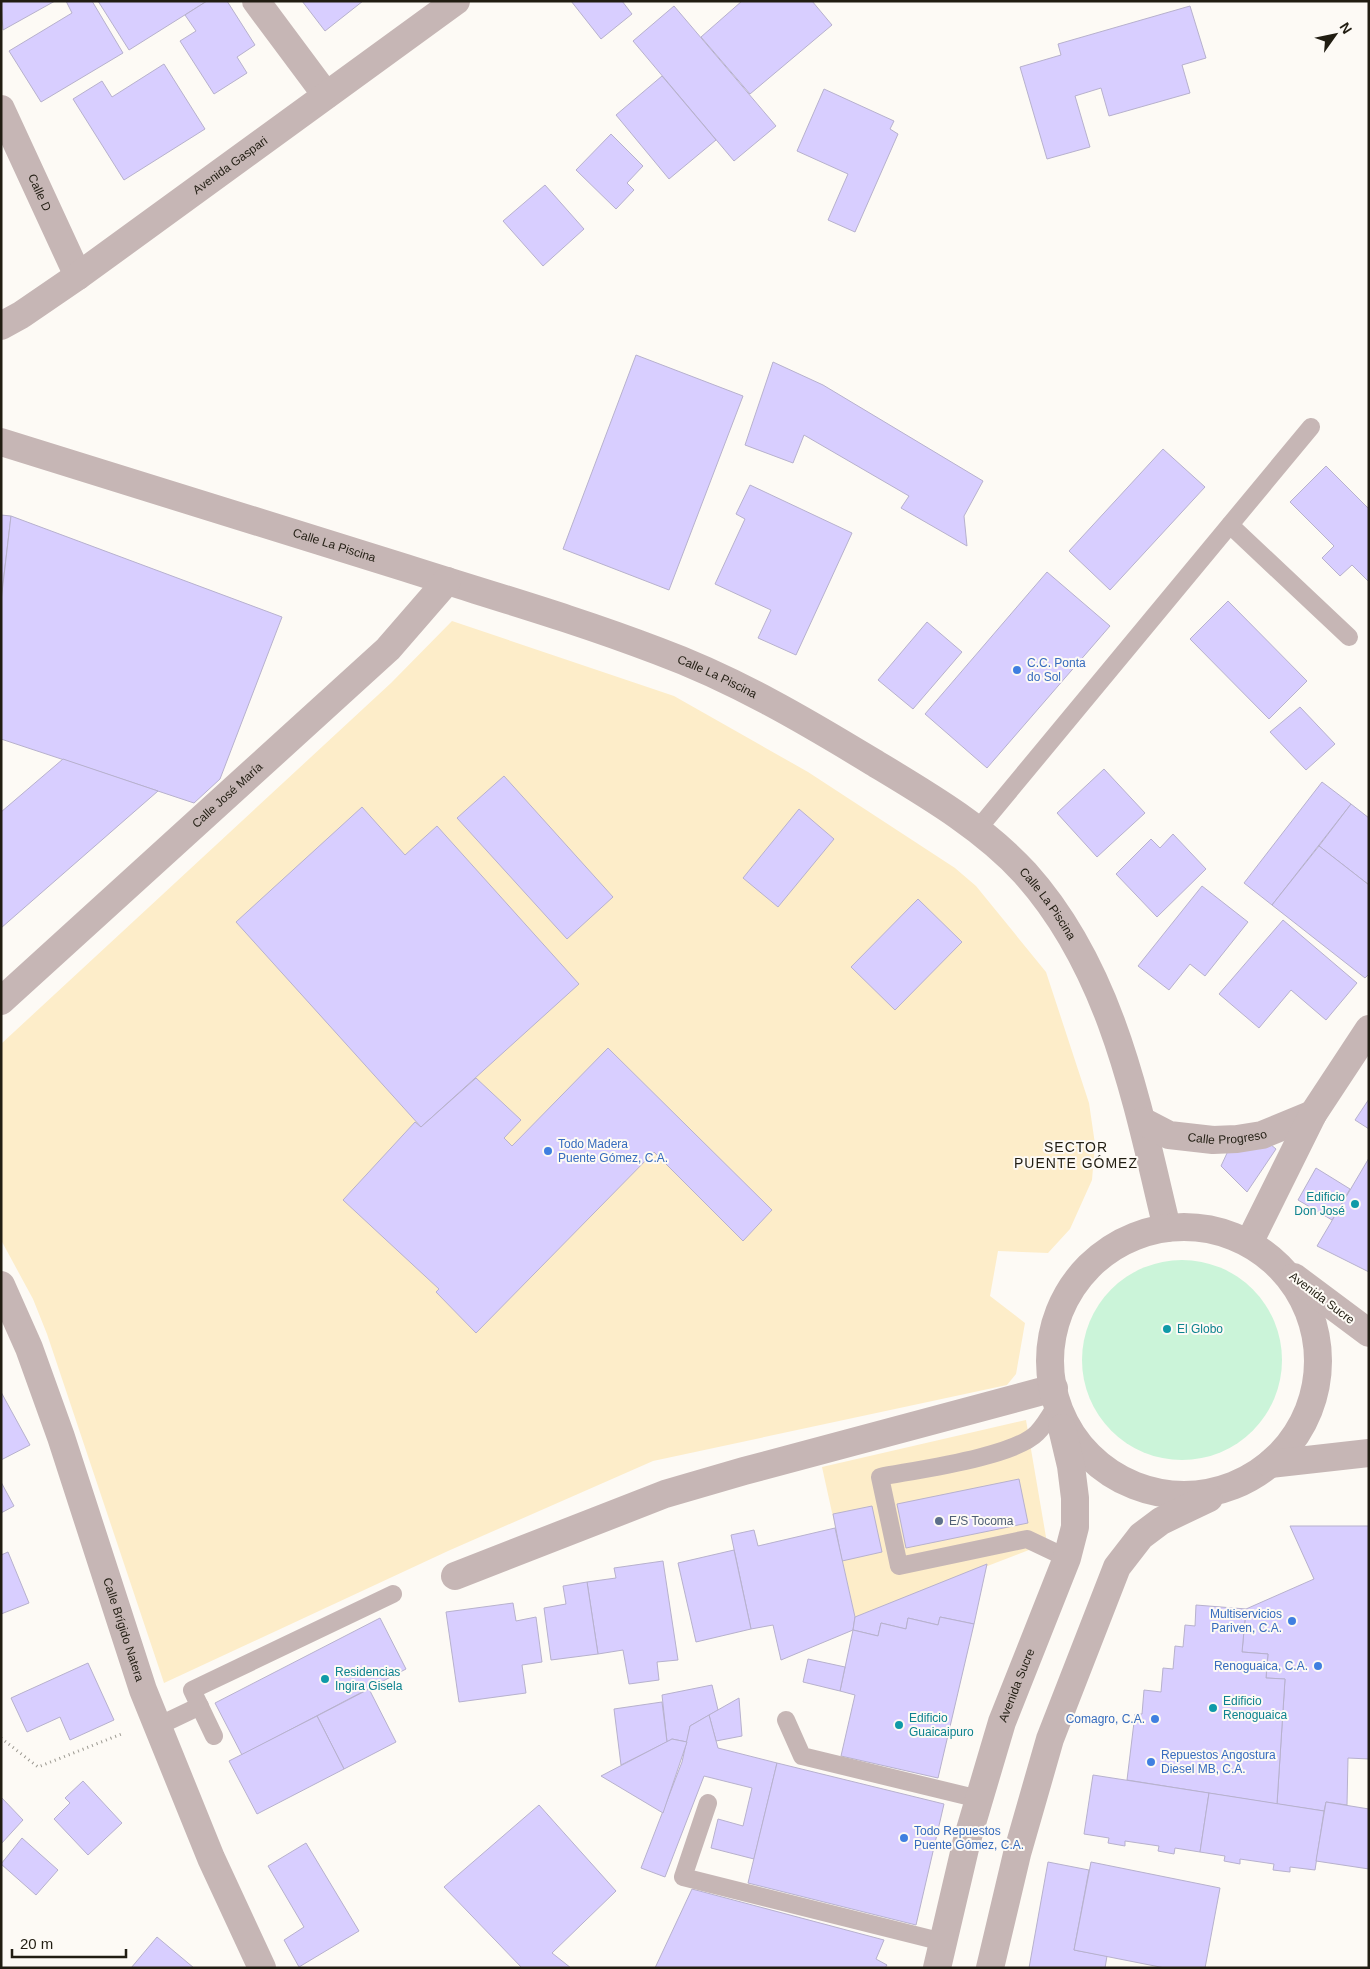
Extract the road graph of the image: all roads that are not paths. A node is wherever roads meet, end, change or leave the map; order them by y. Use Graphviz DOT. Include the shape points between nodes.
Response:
graph roads {
  1 [pos="256,1"];
  2 [pos="456,1"];
  3 [pos="326,95"];
  4 [pos="1,109"];
  5 [pos="78,276"];
  6 [pos="1,326"];
  7 [pos="1311,427"];
  8 [pos="1,442"];
  9 [pos="1230,526"];
  10 [pos="447,581"];
  11 [pos="1349,637"];
  12 [pos="977,830"];
  13 [pos="1,1000"];
  14 [pos="1369,1029"];
  15 [pos="1312,1114"];
  16 [pos="1142,1121"];
  17 [pos="1167,1228"];
  18 [pos="1249,1243"];
  19 [pos="1275,1262"];
  20 [pos="1,1285"];
  21 [pos="1369,1333"];
  22 [pos="1055,1396"];
  23 [pos="1369,1453"];
  24 [pos="1270,1464"];
  25 [pos="1243,1482"];
  26 [pos="1067,1558"];
  27 [pos="455,1576"];
  28 [pos="393,1594"];
  29 [pos="200,1706"];
  30 [pos="786,1720"];
  31 [pos="156,1723"];
  32 [pos="214,1736"];
  33 [pos="979,1799"];
  34 [pos="708,1803"];
  35 [pos="943,1942"];
  36 [pos="262,1968"];
  37 [pos="936,1968"];
  38 [pos="990,1968"];
  1 -- 3 [label="street"];
  2 -- 3 [label="street, Avenida Gaspari"];
  3 -- 5 [label="street, Avenida Gaspari"];
  4 -- 5 [label="street, Calle D"];
  5 -- 6 [label="street, Avenida Gaspari"];
  7 -- 9 [label="lane"];
  8 -- 10 [label="street, Calle La Piscina"];
  9 -- 11 [label="lane"];
  9 -- 12 [label="lane"];
  10 -- 12 [label="street, Calle La Piscina" via="659,651 737,685 898,776"];
  10 -- 13 [label="street, Calle José María" via="388,649"];
  12 -- 16 [label="street, Calle La Piscina" via="1025,874 1056,914 1093,975 1113,1024"];
  14 -- 15 [label="street"];
  15 -- 16 [label="street, Calle Progreso" via="1262,1135 1238,1139 1170,1135"];
  15 -- 18 [label="street"];
  16 -- 17 [label="street, Calle La Piscina"];
  17 -- 18 [label="street" via="1187,1226 1219,1230"];
  17 -- 22 [label="street" via="1124,1240 1097,1257 1075,1281 1059,1309 1051,1340 1050,1373"];
  18 -- 19 [label="street"];
  19 -- 21 [label="street, Avenida Sucre"];
  19 -- 24 [label="street" via="1296,1288 1311,1317 1318,1349 1317,1381 1308,1412 1292,1440"];
  20 -- 31 [label="street, Calle Brígido Natera" via="29,1348 51,1410"];
  22 -- 25 [label="street" via="1071,1434 1092,1459 1118,1478 1148,1490 1180,1495 1212,1492"];
  22 -- 26 [label="street, Avenida Sucre" via="1075,1498 1075,1528"];
  22 -- 26 [label="lane" via="1037,1434 1021,1444 880,1477 899,1566 1027,1539"];
  22 -- 27 [label="street" via="744,1471 665,1494"];
  23 -- 24 [label="street"];
  24 -- 25 [label="street"];
  25 -- 38 [label="street" via="1161,1521 1140,1536 1117,1567 1050,1739 1017,1854"];
  26 -- 33 [label="street, Avenida Sucre" via="1002,1722"];
  28 -- 29 [label="lane" via="192,1690"];
  29 -- 31 [label="lane"];
  29 -- 32 [label="lane"];
  30 -- 33 [label="lane" via="802,1756"];
  31 -- 36 [label="street, Calle Brígido Natera" via="211,1858"];
  33 -- 35 [label="street, Avenida Sucre"];
  34 -- 35 [label="lane" via="683,1877"];
  35 -- 37 [label="street, Avenida Sucre"];
}
